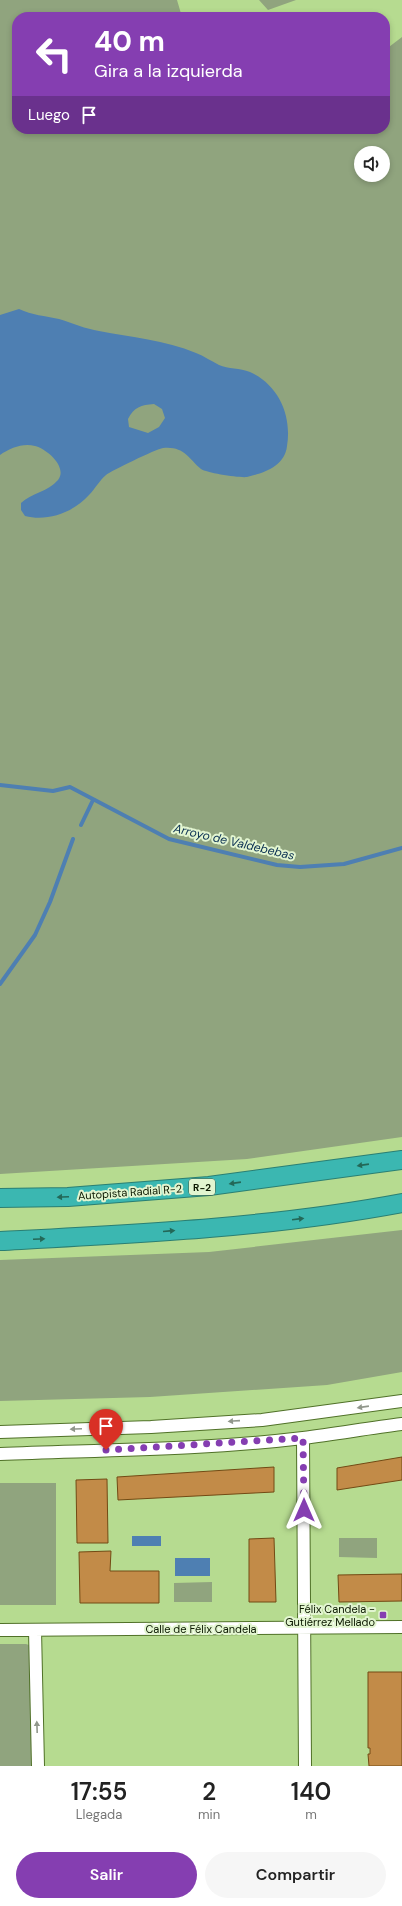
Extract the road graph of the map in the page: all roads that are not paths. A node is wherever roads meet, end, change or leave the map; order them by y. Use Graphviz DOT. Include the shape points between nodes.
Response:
graph roads {
  1 [pos="402,1160"];
  2 [pos="0,1198"];
  3 [pos="402,1203"];
  4 [pos="0,1241"];
  5 [pos="402,1402"];
  6 [pos="402,1424"];
  7 [pos="0,1432"];
  8 [pos="303,1438"];
  9 [pos="0,1454"];
  10 [pos="402,1627"];
  11 [pos="304,1628"];
  12 [pos="0,1630"];
  13 [pos="35,1630"];
  14 [pos="38,1766"];
  15 [pos="305,1766"];
  1 -- 2 [label="highway, Autopista Radial R-2 / R-2, one-way" via="209,1186 68,1197"];
  4 -- 3 [label="highway, one-way" via="138,1234 262,1223"];
  5 -- 7 [label="street, one-way" via="262,1420"];
  6 -- 8 [label="street"];
  8 -- 9 [label="street" via="152,1448"];
  8 -- 11 [label="street"];
  10 -- 11 [label="street, Calle de Félix Candela"];
  11 -- 13 [label="street, Calle de Félix Candela"];
  11 -- 15 [label="street"];
  12 -- 13 [label="street, Calle de Félix Candela"];
  14 -- 13 [label="street, one-way"];
}
